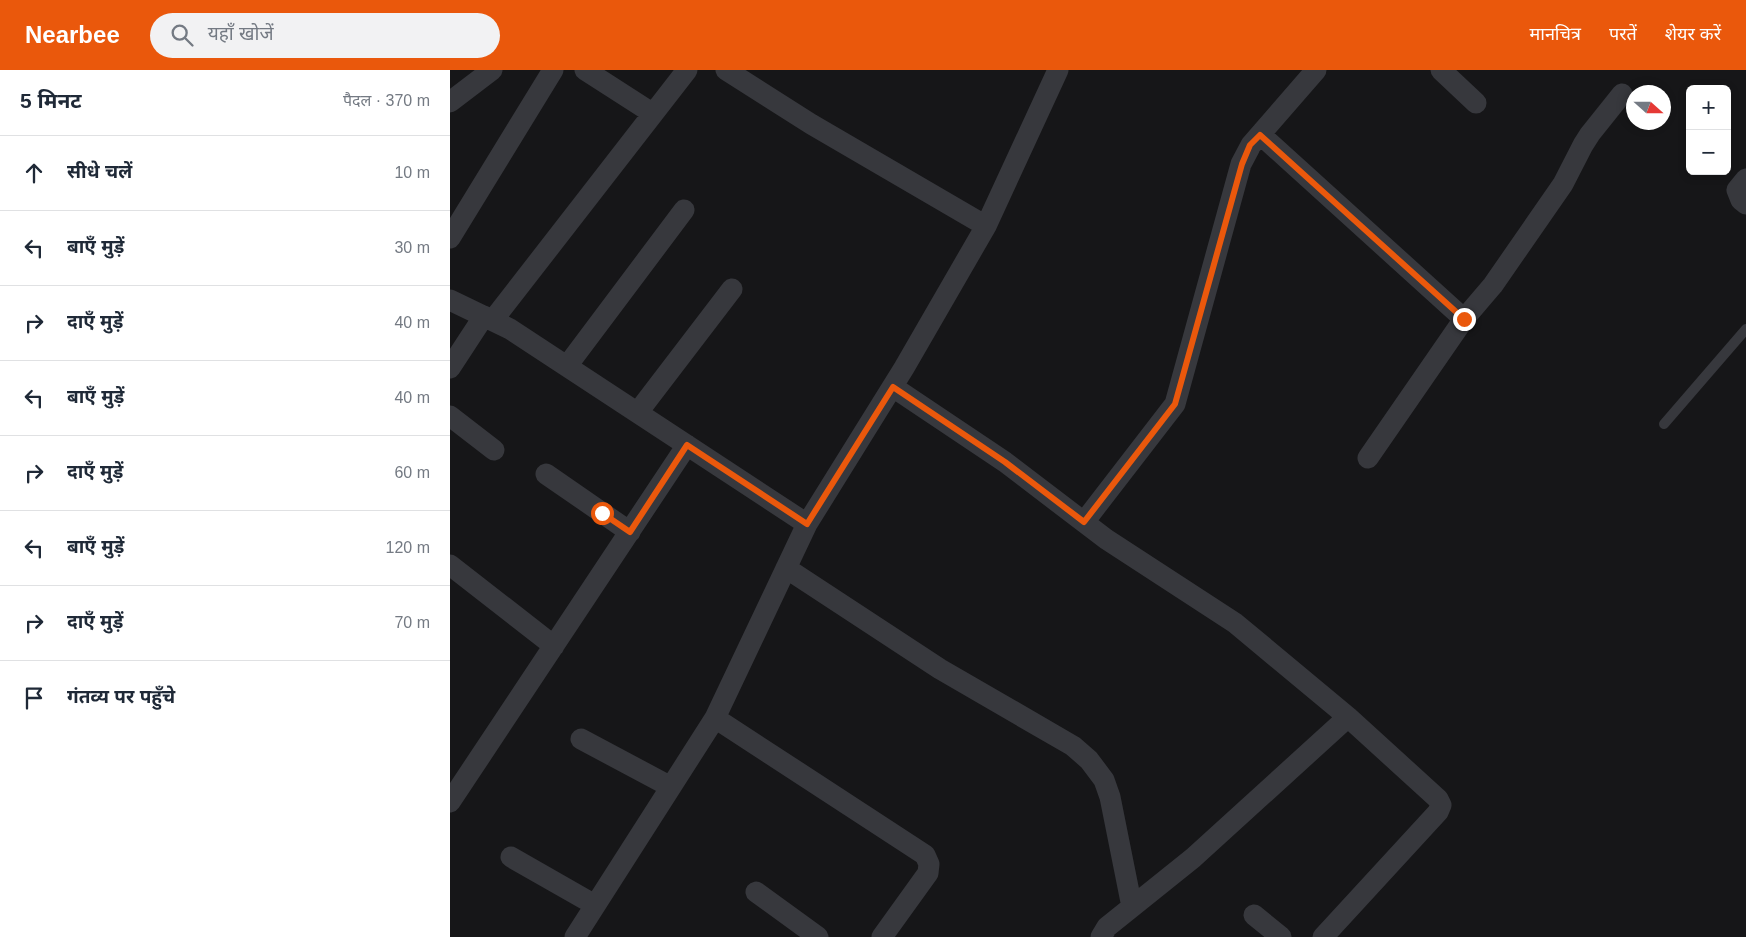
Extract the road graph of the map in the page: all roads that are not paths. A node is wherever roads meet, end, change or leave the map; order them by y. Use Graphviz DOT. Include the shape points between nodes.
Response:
graph roads {
  1 [pos="492,70"];
  2 [pos="553,70"];
  3 [pos="585,70"];
  4 [pos="687,70"];
  5 [pos="726,70"];
  6 [pos="1058,70"];
  7 [pos="1316,70"];
  8 [pos="1440,70"];
  9 [pos="1622,94"];
  10 [pos="450,102"];
  11 [pos="1476,103"];
  12 [pos="652,113"];
  13 [pos="1260,135"];
  14 [pos="1746,179"];
  15 [pos="1746,204"];
  16 [pos="684,210"];
  17 [pos="986,226"];
  18 [pos="450,238"];
  19 [pos="732,289"];
  20 [pos="450,300"];
  21 [pos="488,318"];
  22 [pos="1464,319"];
  23 [pos="1746,329"];
  24 [pos="567,366"];
  25 [pos="450,368"];
  26 [pos="893,387"];
  27 [pos="638,412"];
  28 [pos="450,416"];
  29 [pos="1664,424"];
  30 [pos="687,445"];
  31 [pos="494,450"];
  32 [pos="1368,458"];
  33 [pos="546,474"];
  34 [pos="1084,522"];
  35 [pos="807,524"];
  36 [pos="630,532"];
  37 [pos="450,565"];
  38 [pos="786,568"];
  39 [pos="554,646"];
  40 [pos="1348,717"];
  41 [pos="715,718"];
  42 [pos="582,739"];
  43 [pos="671,787"];
  44 [pos="450,802"];
  45 [pos="510,857"];
  46 [pos="756,892"];
  47 [pos="595,905"];
  48 [pos="1132,907"];
  49 [pos="1254,915"];
  50 [pos="579,936"];
  51 [pos="818,937"];
  52 [pos="882,937"];
  53 [pos="1101,937"];
  54 [pos="1281,937"];
  55 [pos="1323,937"];
  1 -- 10 [label="street"];
  2 -- 18 [label="street"];
  3 -- 12 [label="street"];
  4 -- 12 [label="street"];
  5 -- 17 [label="street" via="811,124"];
  6 -- 17 [label="street"];
  7 -- 13 [label="street"];
  8 -- 11 [label="street"];
  9 -- 22 [label="street" via="1590,134 1563,184 1493,285"];
  12 -- 21 [label="street"];
  13 -- 22 [label="street"];
  13 -- 34 [label="street" via="1250,145 1242,164 1175,404"];
  14 -- 15 [label="street" via="1737,190"];
  16 -- 24 [label="street"];
  17 -- 26 [label="street"];
  19 -- 27 [label="street"];
  20 -- 21 [label="street"];
  21 -- 24 [label="street"];
  21 -- 25 [label="street"];
  22 -- 32 [label="street"];
  23 -- 29 [label="lane"];
  24 -- 27 [label="street"];
  26 -- 34 [label="street" via="1005,462"];
  26 -- 35 [label="street"];
  27 -- 30 [label="street"];
  28 -- 31 [label="street"];
  30 -- 35 [label="street"];
  30 -- 36 [label="street"];
  33 -- 36 [label="street"];
  34 -- 40 [label="street" via="1235,623"];
  35 -- 38 [label="street"];
  36 -- 39 [label="street"];
  37 -- 39 [label="street"];
  38 -- 41 [label="street"];
  38 -- 48 [label="street" via="940,669 1073,746 1089,760 1104,780 1110,797"];
  39 -- 44 [label="street"];
  40 -- 48 [label="street" via="1193,858"];
  40 -- 55 [label="street" via="1441,805"];
  41 -- 43 [label="street"];
  41 -- 52 [label="street" via="925,855 928,873"];
  42 -- 43 [label="street"];
  43 -- 47 [label="street"];
  45 -- 47 [label="street"];
  46 -- 51 [label="street"];
  47 -- 50 [label="street"];
  48 -- 53 [label="street" via="1107,927"];
  49 -- 54 [label="street"];
}
